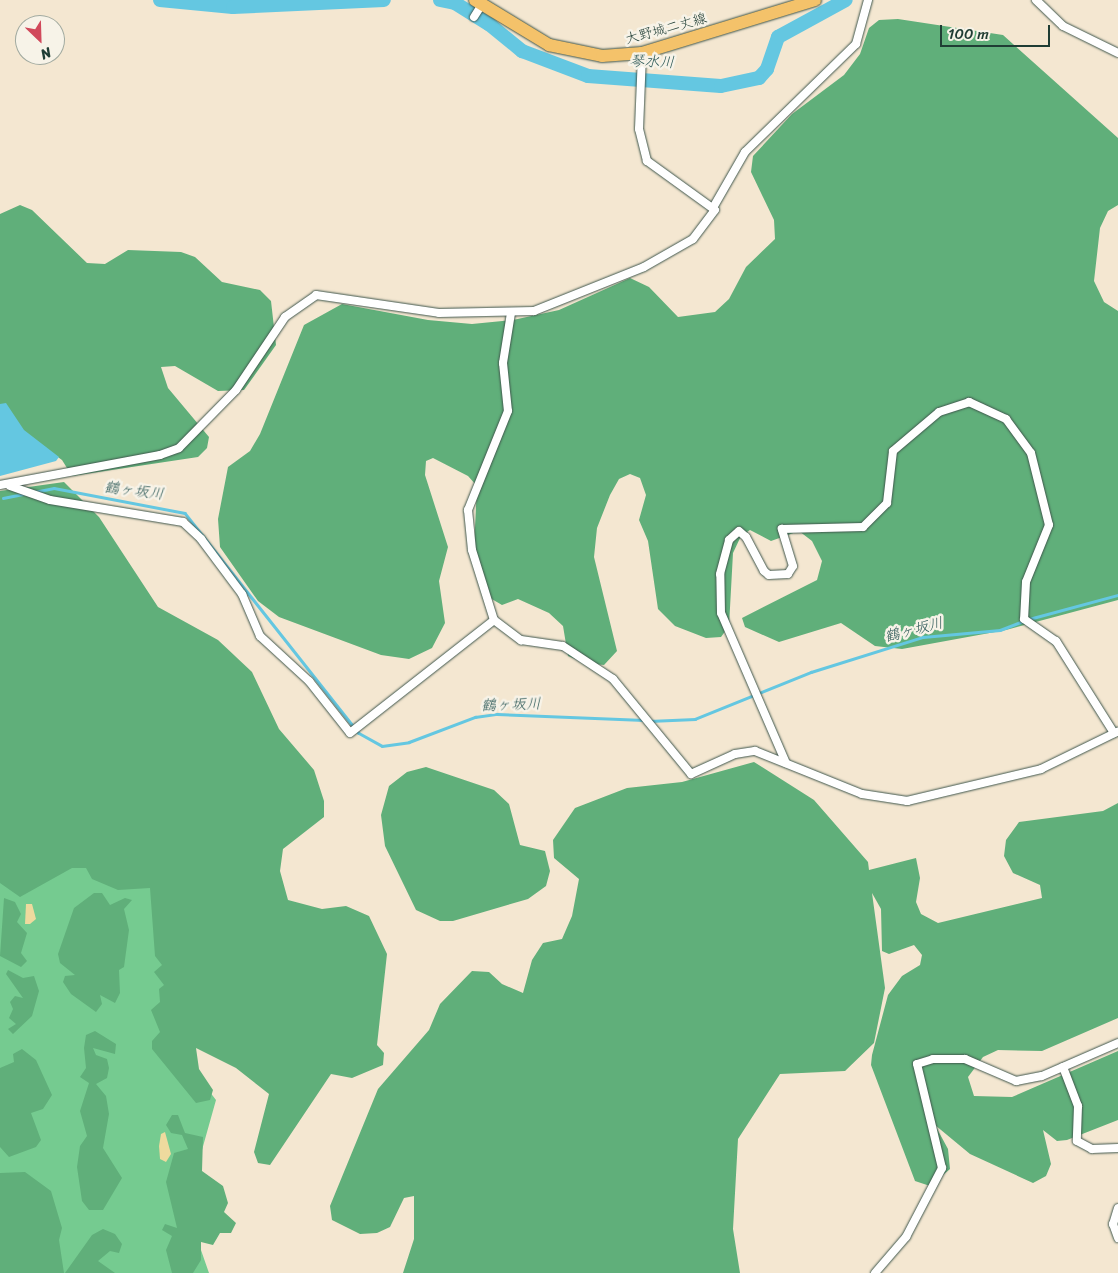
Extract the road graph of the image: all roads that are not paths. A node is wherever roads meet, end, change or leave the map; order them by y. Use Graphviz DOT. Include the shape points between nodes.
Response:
graph roads {
  1 [pos="814,0"];
  2 [pos="868,0"];
  3 [pos="1036,0"];
  4 [pos="477,8"];
  5 [pos="642,53"];
  6 [pos="1118,53"];
  7 [pos="714,206"];
  8 [pos="511,313"];
  9 [pos="3,485"];
  10 [pos="494,620"];
  11 [pos="1116,732"];
  12 [pos="786,762"];
  13 [pos="1118,1043"];
  14 [pos="1063,1067"];
  15 [pos="1118,1148"];
  16 [pos="1118,1208"];
  17 [pos="1118,1238"];
  18 [pos="876,1273"];
  1 -- 5 [label="main road, 大野城二丈線"];
  2 -- 7 [label="street" via="856,44 745,152"];
  3 -- 6 [label="street" via="1063,26"];
  4 -- 5 [label="main road, 大野城二丈線" via="563,50 602,56"];
  5 -- 7 [label="street" via="639,129 646,161"];
  7 -- 8 [label="street" via="715,214 700,234 644,267 534,311"];
  8 -- 9 [label="street" via="440,313 316,295 286,317 236,390 179,448 152,457"];
  8 -- 10 [label="street" via="504,363 508,411 468,510 472,550"];
  9 -- 10 [label="street" via="50,500 183,522 201,538 242,594 260,636 309,681 350,733"];
  10 -- 12 [label="street" via="521,640 563,646 613,679 691,774 748,751"];
  11 -- 12 [label="street" via="1042,769 900,802 862,794"];
  11 -- 12 [label="street" via="1056,641 1024,619 1026,582 1049,525 1032,453 1006,419 969,402 939,412 893,451 887,503 863,527 782,529 793,566 788,574 769,575 746,537 734,533 720,574 721,614"];
  13 -- 14 [label="street"];
  14 -- 15 [label="street" via="1078,1106 1077,1141 1092,1149"];
  14 -- 18 [label="street" via="1016,1081 965,1059 933,1059 917,1064 942,1168 906,1237"];
  16 -- 17 [label="street" via="1113,1224"];
}
